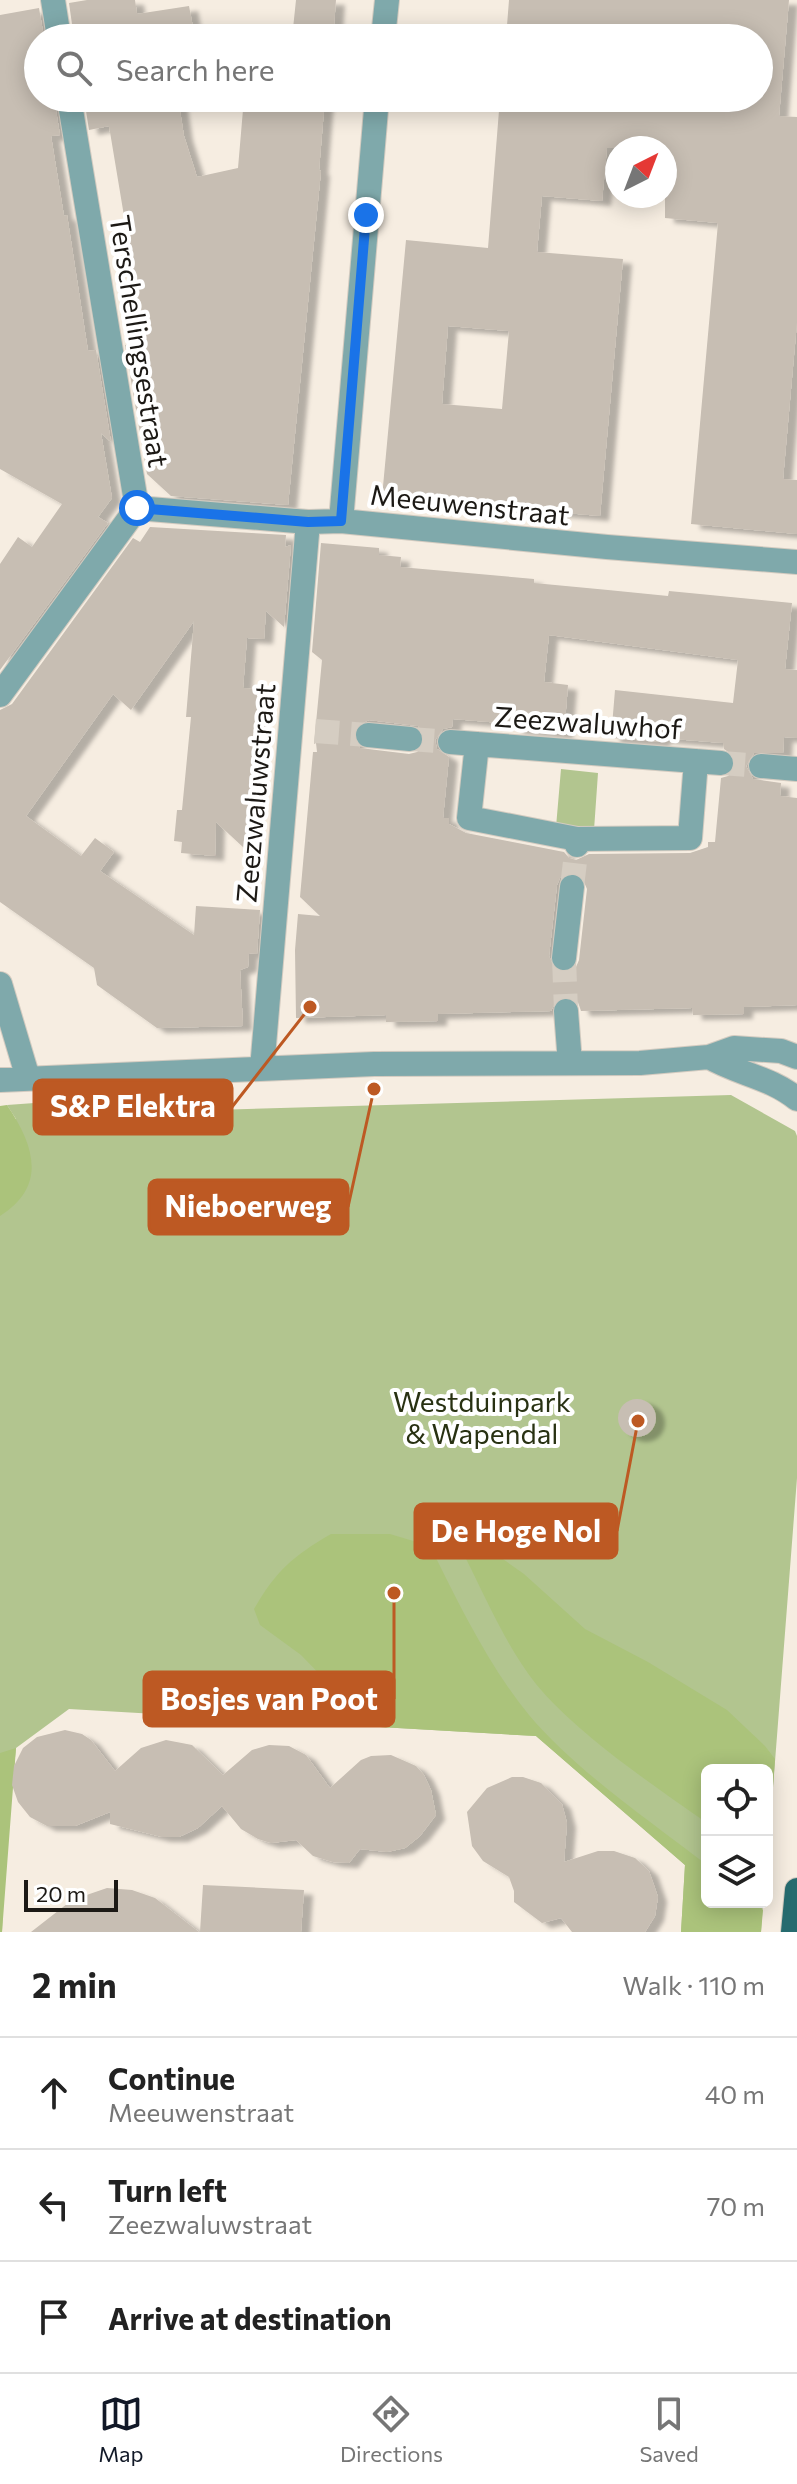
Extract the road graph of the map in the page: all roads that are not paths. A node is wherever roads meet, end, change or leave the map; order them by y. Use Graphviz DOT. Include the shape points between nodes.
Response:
graph roads {
  1 [pos="53,0"];
  2 [pos="387,0"];
  3 [pos="57,24"];
  4 [pos="384,24"];
  5 [pos="71,112"];
  6 [pos="376,112"];
  7 [pos="137,508"];
  8 [pos="341,521"];
  9 [pos="308,522"];
  10 [pos="797,562"];
  11 [pos="0,695"];
  12 [pos="368,735"];
  13 [pos="410,739"];
  14 [pos="450,742"];
  15 [pos="477,744"];
  16 [pos="761,766"];
  17 [pos="797,769"];
  18 [pos="572,887"];
  19 [pos="564,958"];
  20 [pos="0,984"];
  21 [pos="566,1011"];
  22 [pos="709,1057"];
  23 [pos="797,1057"];
  24 [pos="570,1063"];
  25 [pos="262,1069"];
  26 [pos="28,1078"];
  27 [pos="0,1080"];
  28 [pos="797,1099"];
  29 [pos="797,1890"];
  30 [pos="793,1932"];
  1 -- 3 [label="street"];
  2 -- 4 [label="street"];
  5 -- 7 [label="street, Terschellingsestraat"];
  6 -- 8 [label="street"];
  7 -- 9 [label="street, Meeuwenstraat"];
  7 -- 11 [label="street, Terschellingsestraat"];
  8 -- 9 [label="street, Meeuwenstraat"];
  8 -- 10 [label="street, Meeuwenstraat"];
  9 -- 25 [label="street, Zeezwaluwstraat" via="303,730"];
  12 -- 13 [label="street"];
  14 -- 15 [label="street, Zeezwaluwhof"];
  15 -- 15 [label="street, Zeezwaluwhof" via="469,818 577,842 690,838 708,762"];
  16 -- 17 [label="street"];
  18 -- 19 [label="street"];
  20 -- 26 [label="street"];
  21 -- 24 [label="street"];
  22 -- 23 [label="street" via="734,1048"];
  22 -- 24 [label="street"];
  22 -- 28 [label="street" via="763,1077"];
  24 -- 25 [label="street"];
  25 -- 26 [label="street"];
  26 -- 27 [label="street"];
  29 -- 30 [label="main road"];
}
